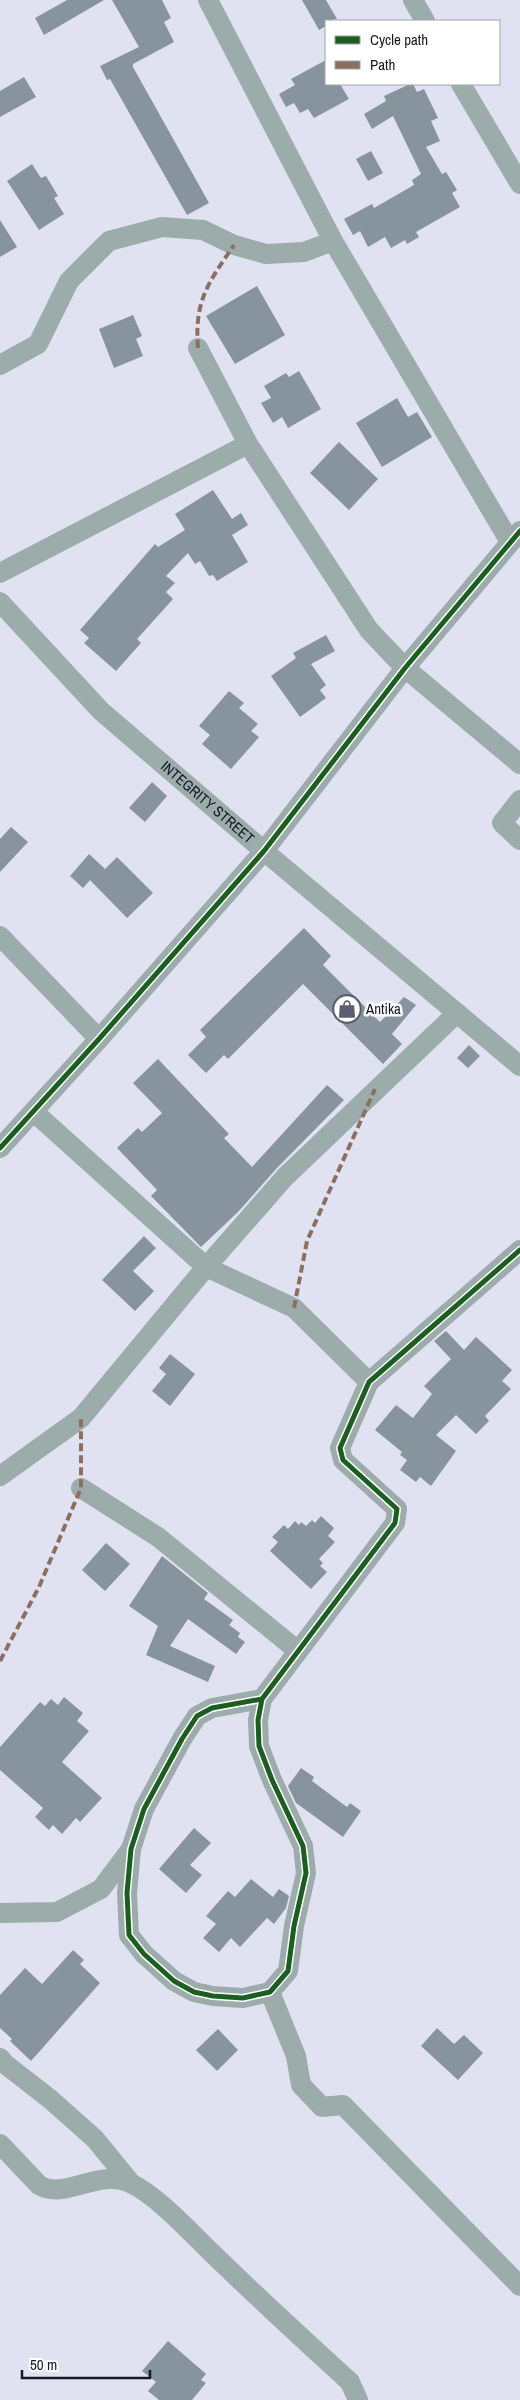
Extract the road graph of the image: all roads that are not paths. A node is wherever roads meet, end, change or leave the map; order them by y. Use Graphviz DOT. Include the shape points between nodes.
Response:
graph roads {
  1 [pos="208,0"];
  2 [pos="413,0"];
  3 [pos="424,20"];
  4 [pos="462,85"];
  5 [pos="520,184"];
  6 [pos="333,242"];
  7 [pos="198,348"];
  8 [pos="0,365"];
  9 [pos="248,444"];
  10 [pos="515,536"];
  11 [pos="0,573"];
  12 [pos="0,602"];
  13 [pos="405,668"];
  14 [pos="520,764"];
  15 [pos="520,800"];
  16 [pos="520,840"];
  17 [pos="264,852"];
  18 [pos="0,936"];
  19 [pos="457,1013"];
  20 [pos="99,1039"];
  21 [pos="520,1066"];
  22 [pos="34,1112"];
  23 [pos="0,1148"];
  24 [pos="520,1250"];
  25 [pos="206,1267"];
  26 [pos="369,1382"];
  27 [pos="0,1476"];
  28 [pos="81,1488"];
  29 [pos="298,1652"];
  30 [pos="262,1699"];
  31 [pos="131,1849"];
  32 [pos="0,1913"];
  33 [pos="270,1992"];
  34 [pos="0,2058"];
  35 [pos="0,2144"];
  36 [pos="131,2183"];
  37 [pos="520,2286"];
  38 [pos="358,2400"];
  1 -- 6 [label="street"];
  2 -- 3 [label="street"];
  4 -- 5 [label="street"];
  6 -- 8 [label="street" via="304,252 266,254 234,245 203,230 162,227 109,240 69,281 38,344"];
  6 -- 10 [label="street"];
  7 -- 9 [label="street"];
  9 -- 11 [label="street"];
  9 -- 13 [label="street" via="369,630"];
  10 -- 13 [label="street"];
  12 -- 17 [label="street, INTEGRITY STREET" via="101,711"];
  13 -- 14 [label="street"];
  13 -- 17 [label="street"];
  15 -- 16 [label="street" via="502,823"];
  17 -- 19 [label="street, INTEGRITY STREET"];
  17 -- 20 [label="street"];
  18 -- 20 [label="street"];
  19 -- 21 [label="street, INTEGRITY STREET"];
  19 -- 25 [label="street" via="285,1177"];
  20 -- 22 [label="street"];
  22 -- 23 [label="street"];
  22 -- 25 [label="street"];
  24 -- 26 [label="street"];
  25 -- 26 [label="street" via="294,1308"];
  25 -- 27 [label="street" via="81,1418"];
  26 -- 29 [label="street" via="340,1448 343,1460 397,1509 395,1523"];
  28 -- 29 [label="street" via="158,1537"];
  29 -- 30 [label="street"];
  30 -- 31 [label="street" via="212,1708 198,1716 144,1809"];
  30 -- 33 [label="street" via="258,1720 259,1746 303,1846 306,1873 288,1971"];
  31 -- 32 [label="street" via="101,1889 57,1912"];
  31 -- 33 [label="street" via="127,1893 130,1935 144,1954 174,1981 194,1992 243,1998"];
  33 -- 37 [label="street" via="296,2056 302,2085 322,2107 344,2105"];
  34 -- 36 [label="street" via="95,2138"];
  35 -- 36 [label="street" via="46,2189 56,2190 109,2178"];
  36 -- 38 [label="street" via="183,2225 350,2382"];
}
